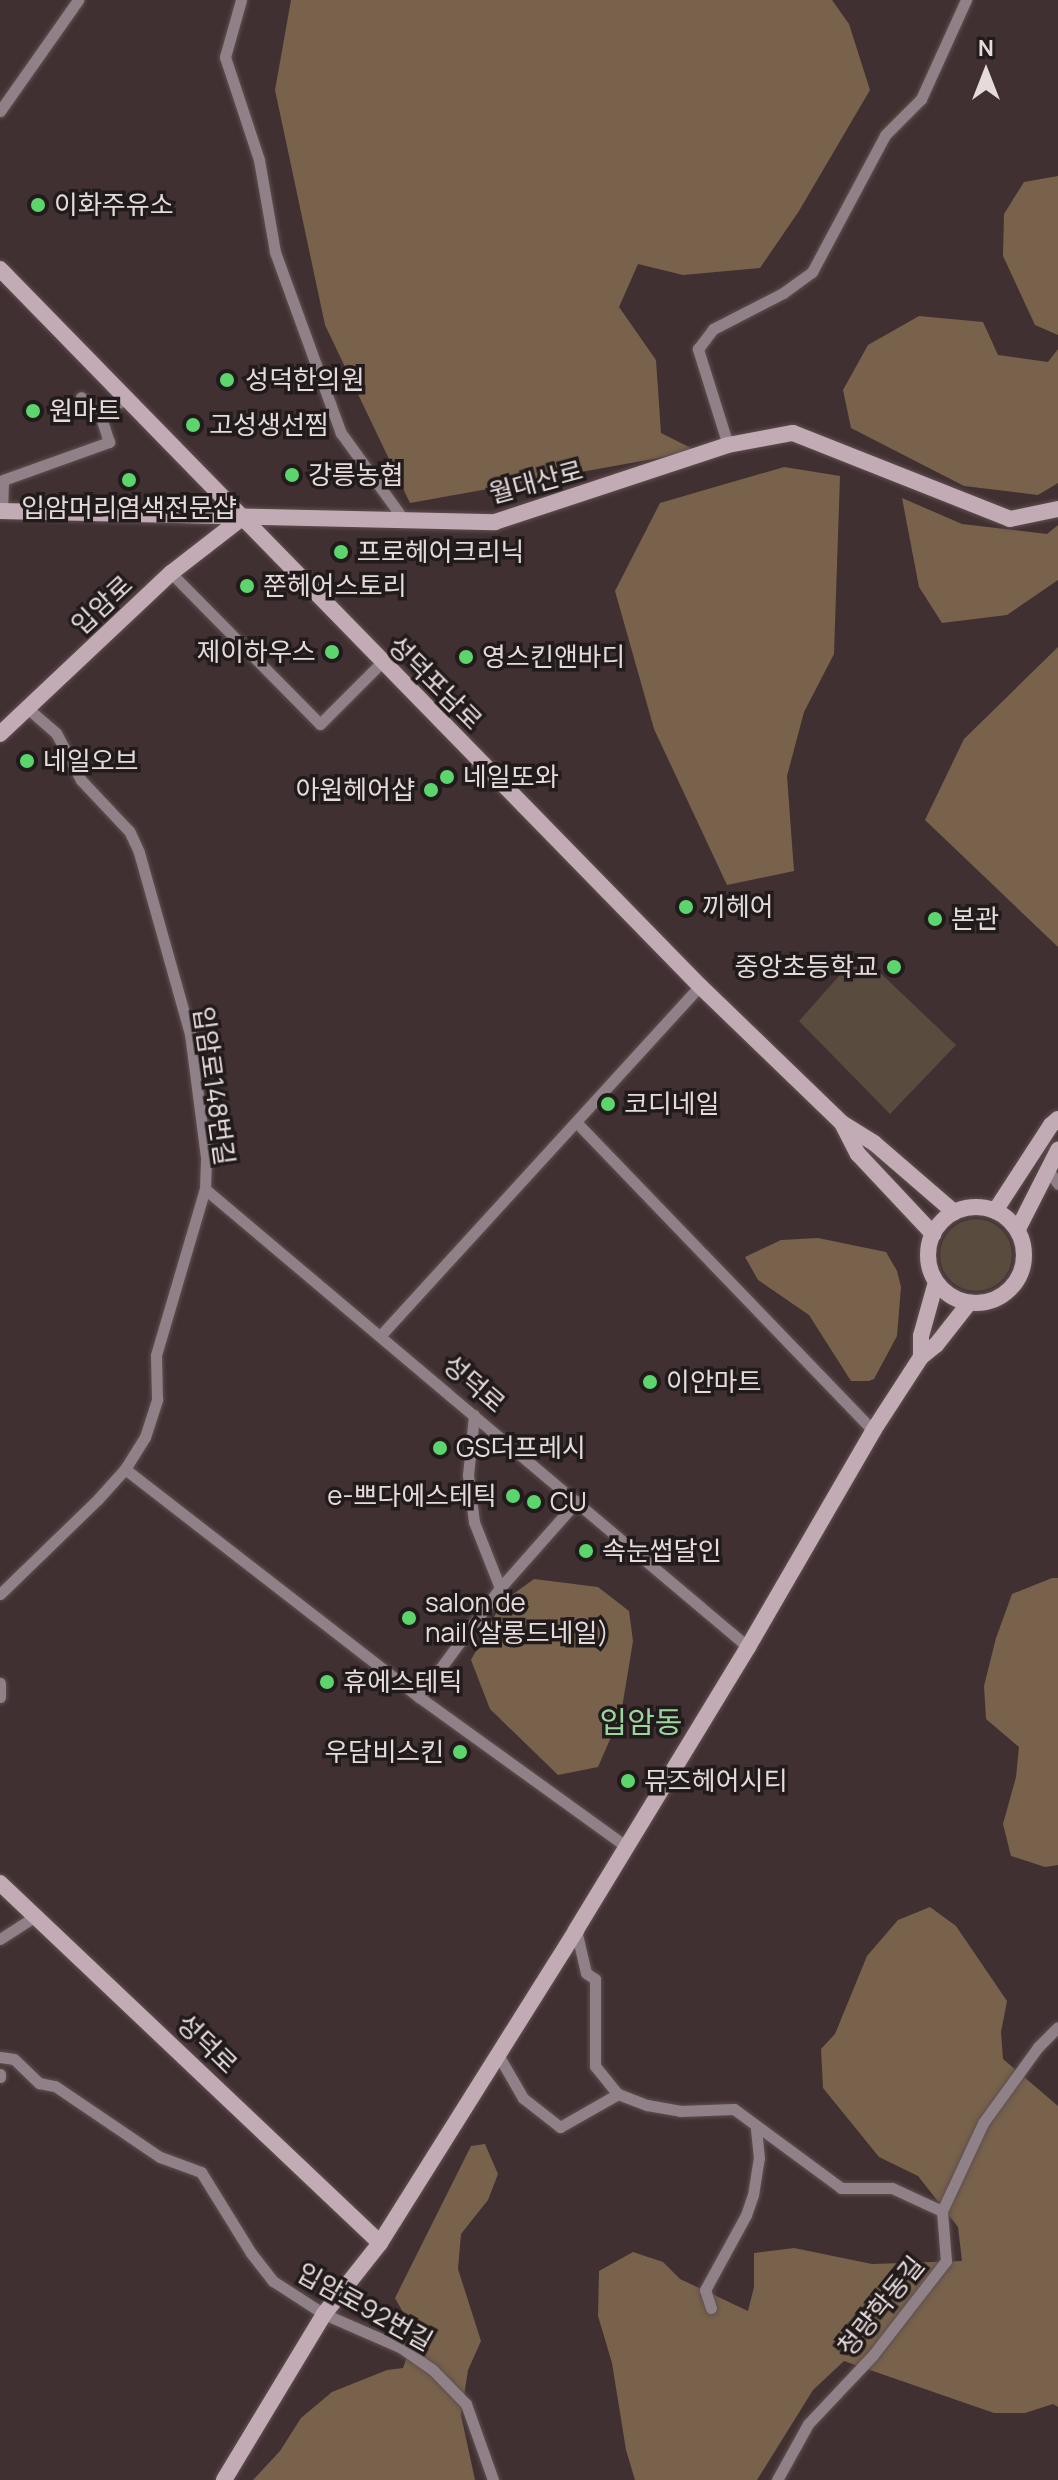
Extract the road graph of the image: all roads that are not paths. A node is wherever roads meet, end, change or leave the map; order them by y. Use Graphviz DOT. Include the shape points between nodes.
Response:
graph roads {
  1 [pos="78,0"];
  2 [pos="241,0"];
  3 [pos="966,0"];
  4 [pos="0,111"];
  5 [pos="0,269"];
  6 [pos="81,397"];
  7 [pos="128,397"];
  8 [pos="100,415"];
  9 [pos="728,445"];
  10 [pos="1058,509"];
  11 [pos="1,511"];
  12 [pos="242,518"];
  13 [pos="404,520"];
  14 [pos="171,573"];
  15 [pos="381,663"];
  16 [pos="27,708"];
  17 [pos="0,734"];
  18 [pos="700,986"];
  19 [pos="1058,1119"];
  20 [pos="577,1123"];
  21 [pos="842,1123"];
  22 [pos="1058,1150"];
  23 [pos="1053,1177"];
  24 [pos="205,1189"];
  25 [pos="995,1211"];
  26 [pos="954,1212"];
  27 [pos="1018,1229"];
  28 [pos="933,1234"];
  29 [pos="936,1282"];
  30 [pos="969,1303"];
  31 [pos="381,1335"];
  32 [pos="921,1357"];
  33 [pos="474,1415"];
  34 [pos="873,1431"];
  35 [pos="125,1469"];
  36 [pos="577,1501"];
  37 [pos="500,1588"];
  38 [pos="0,1594"];
  39 [pos="748,1647"];
  40 [pos="0,1683"];
  41 [pos="0,1697"];
  42 [pos="419,1697"];
  43 [pos="627,1847"];
  44 [pos="0,1883"];
  45 [pos="37,1915"];
  46 [pos="576,1930"];
  47 [pos="0,1939"];
  48 [pos="1058,2027"];
  49 [pos="497,2053"];
  50 [pos="0,2057"];
  51 [pos="618,2094"];
  52 [pos="756,2128"];
  53 [pos="942,2211"];
  54 [pos="380,2243"];
  55 [pos="711,2308"];
  56 [pos="324,2314"];
  57 [pos="224,2480"];
  58 [pos="493,2480"];
  59 [pos="777,2480"];
  1 -- 4 [label="street"];
  2 -- 13 [label="street" via="225,57 259,160 275,252 341,433"];
  3 -- 9 [label="street" via="921,99 885,135 812,272 713,329 698,349"];
  5 -- 7 [label="street, 성덕포남로"];
  6 -- 8 [label="street"];
  7 -- 8 [label="street"];
  7 -- 12 [label="street, 성덕포남로"];
  8 -- 11 [label="street" via="109,442 3,480"];
  9 -- 10 [label="street, 월대산로" via="793,433 1010,519"];
  9 -- 13 [label="street, 월대산로" via="495,522"];
  11 -- 12 [label="street, 월대산로"];
  12 -- 13 [label="street, 월대산로"];
  12 -- 14 [label="street, 입암로"];
  12 -- 15 [label="street, 성덕포남로"];
  14 -- 15 [label="street" via="320,724"];
  14 -- 16 [label="street, 입암로"];
  15 -- 18 [label="street, 성덕포남로"];
  16 -- 17 [label="street, 입암로"];
  16 -- 24 [label="street, 입암로148번길" via="56,733 81,780 129,831 139,852 190,1034 206,1157"];
  18 -- 20 [label="street"];
  18 -- 21 [label="street, 성덕포남로"];
  19 -- 25 [label="street"];
  20 -- 31 [label="street"];
  20 -- 34 [label="street"];
  21 -- 26 [label="street" via="874,1143"];
  21 -- 28 [label="street" via="858,1154"];
  22 -- 23 [label="street"];
  23 -- 27 [label="street"];
  24 -- 31 [label="street, 성덕로"];
  24 -- 35 [label="street, 입암로148번길" via="156,1355 157,1399 145,1437"];
  25 -- 26 [label="street" via="975,1207"];
  25 -- 27 [label="street"];
  26 -- 28 [label="street"];
  27 -- 30 [label="street" via="1024,1265 1017,1282 987,1303"];
  28 -- 29 [label="street" via="929,1267"];
  29 -- 30 [label="street" via="950,1296"];
  29 -- 32 [label="street" via="921,1336"];
  30 -- 32 [label="street"];
  31 -- 33 [label="street, 성덕로"];
  32 -- 34 [label="street"];
  33 -- 36 [label="street, 성덕로"];
  33 -- 37 [label="street" via="468,1475 474,1522"];
  34 -- 39 [label="street"];
  35 -- 38 [label="street, 입암로148번길"];
  35 -- 42 [label="street"];
  36 -- 37 [label="street"];
  36 -- 39 [label="street, 성덕로"];
  37 -- 42 [label="street"];
  39 -- 43 [label="street"];
  40 -- 41 [label="street"];
  42 -- 43 [label="street"];
  43 -- 46 [label="street"];
  44 -- 45 [label="street, 성덕로"];
  45 -- 47 [label="street"];
  45 -- 54 [label="street, 성덕로"];
  46 -- 49 [label="street"];
  46 -- 51 [label="street" via="586,1973 595,1979 595,2066"];
  48 -- 53 [label="street, 청량학동길" via="983,2123"];
  49 -- 51 [label="street" via="523,2098 560,2127"];
  49 -- 54 [label="street"];
  50 -- 56 [label="street, 입암로92번길" via="14,2059 39,2083 55,2086 160,2157 201,2172 273,2281"];
  51 -- 52 [label="street" via="680,2111 734,2109"];
  52 -- 53 [label="street" via="841,2188 892,2188"];
  52 -- 55 [label="street" via="759,2158 753,2195 705,2290"];
  53 -- 59 [label="street, 청량학동길" via="946,2261 873,2355 808,2424"];
  54 -- 56 [label="street"];
  56 -- 57 [label="street"];
  56 -- 58 [label="street, 입암로92번길" via="400,2347 432,2369 466,2404"];
}
